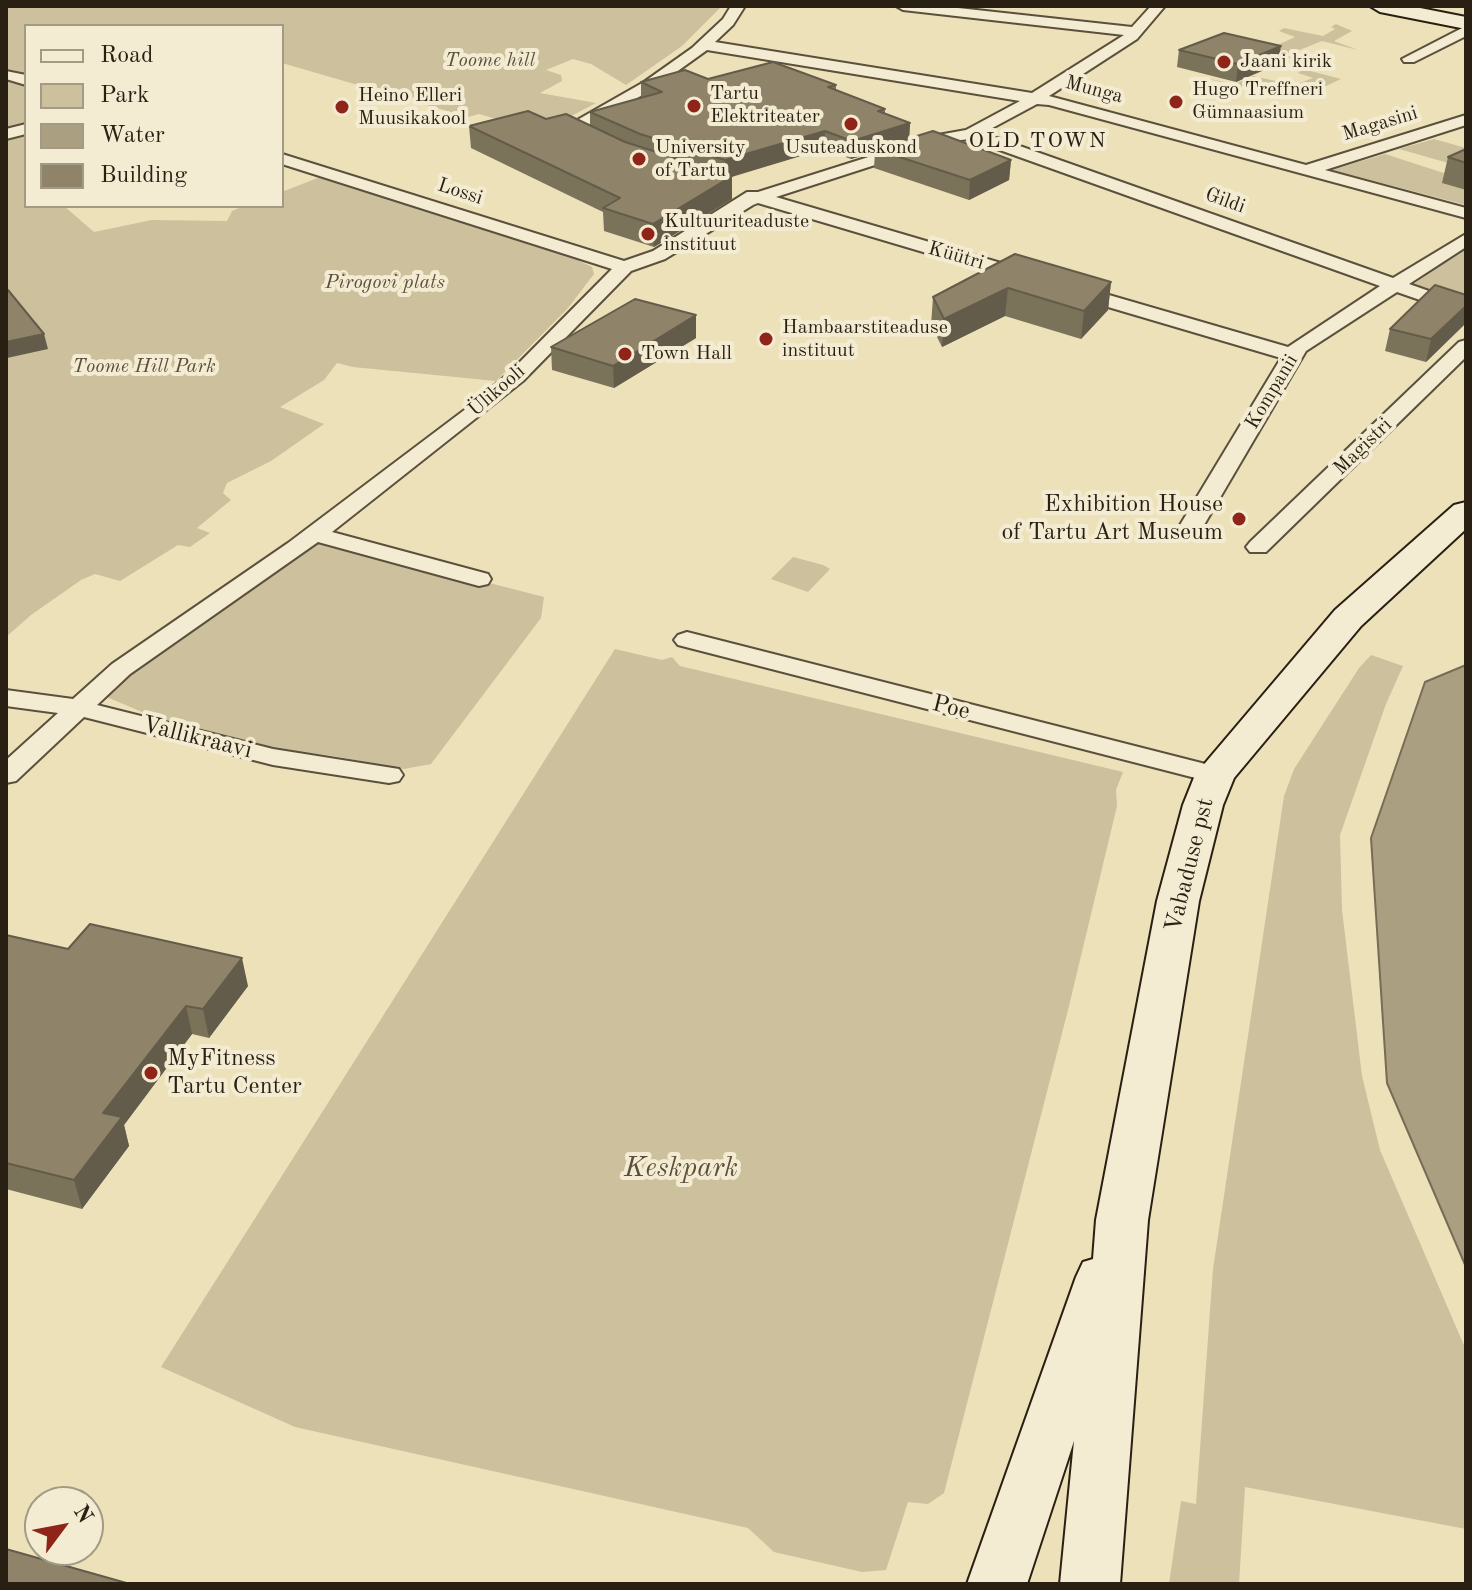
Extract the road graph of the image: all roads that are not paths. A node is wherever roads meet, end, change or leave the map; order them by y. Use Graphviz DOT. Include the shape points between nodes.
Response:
graph roads {
  1 [pos="738,6"];
  2 [pos="903,6"];
  3 [pos="1158,6"];
  4 [pos="1380,6"];
  5 [pos="1466,23"];
  6 [pos="1466,30"];
  7 [pos="1136,32"];
  8 [pos="704,45"];
  9 [pos="1409,59"];
  10 [pos="1034,99"];
  11 [pos="1466,120"];
  12 [pos="970,134"];
  13 [pos="618,151"];
  14 [pos="284,160"];
  15 [pos="1306,170"];
  16 [pos="732,188"];
  17 [pos="756,197"];
  18 [pos="1466,213"];
  19 [pos="1466,239"];
  20 [pos="624,267"];
  21 [pos="1395,284"];
  22 [pos="1466,310"];
  23 [pos="1466,346"];
  24 [pos="1293,355"];
  25 [pos="1466,512"];
  26 [pos="1192,525"];
  27 [pos="315,534"];
  28 [pos="1258,547"];
  29 [pos="479,579"];
  30 [pos="687,640"];
  31 [pos="6,698"];
  32 [pos="78,708"];
  33 [pos="6,775"];
  34 [pos="389,775"];
  35 [pos="1215,775"];
  36 [pos="1122,1220"];
  37 [pos="997,1584"];
  38 [pos="1090,1584"];
  1 -- 8 [label="street"];
  2 -- 7 [label="street"];
  3 -- 7 [label="street, Ülikooli"];
  4 -- 5 [label="main road"];
  6 -- 9 [label="street"];
  7 -- 10 [label="street, Ülikooli"];
  8 -- 10 [label="street, Munga"];
  8 -- 13 [label="street" via="658,80 578,126 575,132"];
  10 -- 12 [label="street, Ülikooli"];
  10 -- 15 [label="street, Munga"];
  11 -- 15 [label="street, Magasini"];
  12 -- 17 [label="street, Ülikooli"];
  12 -- 21 [label="street, Gildi"];
  14 -- 20 [label="street, Lossi"];
  15 -- 18 [label="street, Munga"];
  16 -- 17 [label="street, Küütri"];
  17 -- 20 [label="street, Ülikooli" via="659,255"];
  17 -- 24 [label="street, Küütri"];
  19 -- 21 [label="street, Kompanii"];
  20 -- 27 [label="street, Ülikooli" via="516,377"];
  21 -- 22 [label="street, Gildi"];
  21 -- 24 [label="street, Kompanii"];
  23 -- 28 [label="street, Magistri"];
  24 -- 26 [label="street, Kompanii"];
  25 -- 35 [label="main road, Vabaduse pst" via="1348,618"];
  27 -- 29 [label="street"];
  27 -- 32 [label="street, Ülikooli" via="121,669"];
  30 -- 35 [label="street, Poe"];
  31 -- 32 [label="street, Vallikraavi"];
  32 -- 33 [label="street, Ülikooli"];
  32 -- 34 [label="street, Vallikraavi" via="273,757"];
  35 -- 36 [label="main road, Vabaduse pst" via="1178,901"];
  36 -- 37 [label="main road, Vabaduse pst"];
  36 -- 38 [label="main road, Vabaduse pst"];
}
